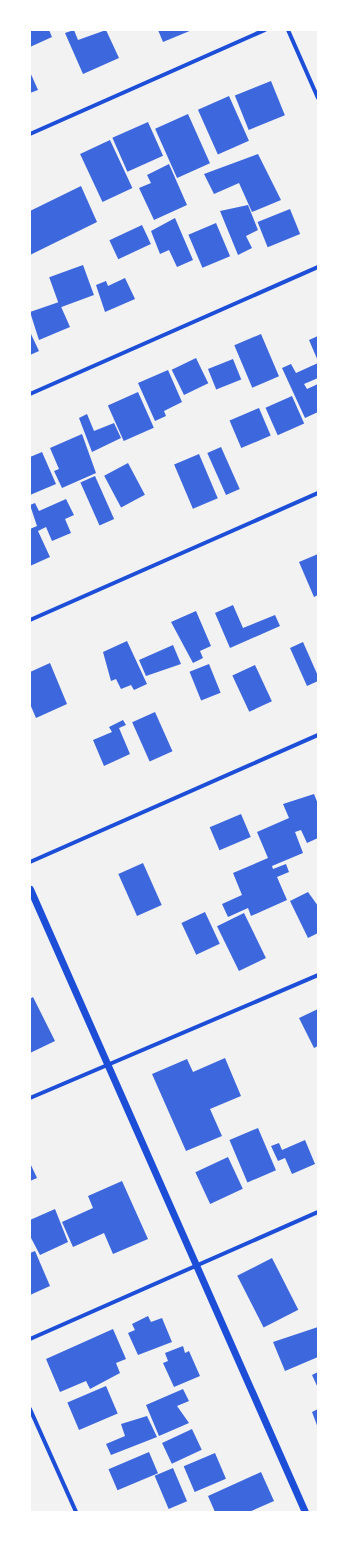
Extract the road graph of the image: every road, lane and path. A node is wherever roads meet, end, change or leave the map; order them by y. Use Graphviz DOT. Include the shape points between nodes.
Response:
graph roads {
  1 [pos="265,30"];
  2 [pos="288,30"];
  3 [pos="318,98"];
  4 [pos="30,134"];
  5 [pos="318,267"];
  6 [pos="30,394"];
  7 [pos="318,493"];
  8 [pos="30,620"];
  9 [pos="318,735"];
  10 [pos="30,862"];
  11 [pos="30,889"];
  12 [pos="318,975"];
  13 [pos="108,1064"];
  14 [pos="30,1098"];
  15 [pos="318,1212"];
  16 [pos="197,1265"];
  17 [pos="30,1339"];
  18 [pos="30,1409"];
  19 [pos="76,1512"];
  20 [pos="305,1512"];
  1 -- 4 [label="street"];
  2 -- 3 [label="street"];
  5 -- 6 [label="street"];
  7 -- 8 [label="street"];
  9 -- 10 [label="street"];
  11 -- 13 [label="street"];
  12 -- 13 [label="street"];
  13 -- 14 [label="street"];
  13 -- 16 [label="street"];
  15 -- 16 [label="street"];
  16 -- 17 [label="street"];
  16 -- 20 [label="street"];
  18 -- 19 [label="street"];
}
